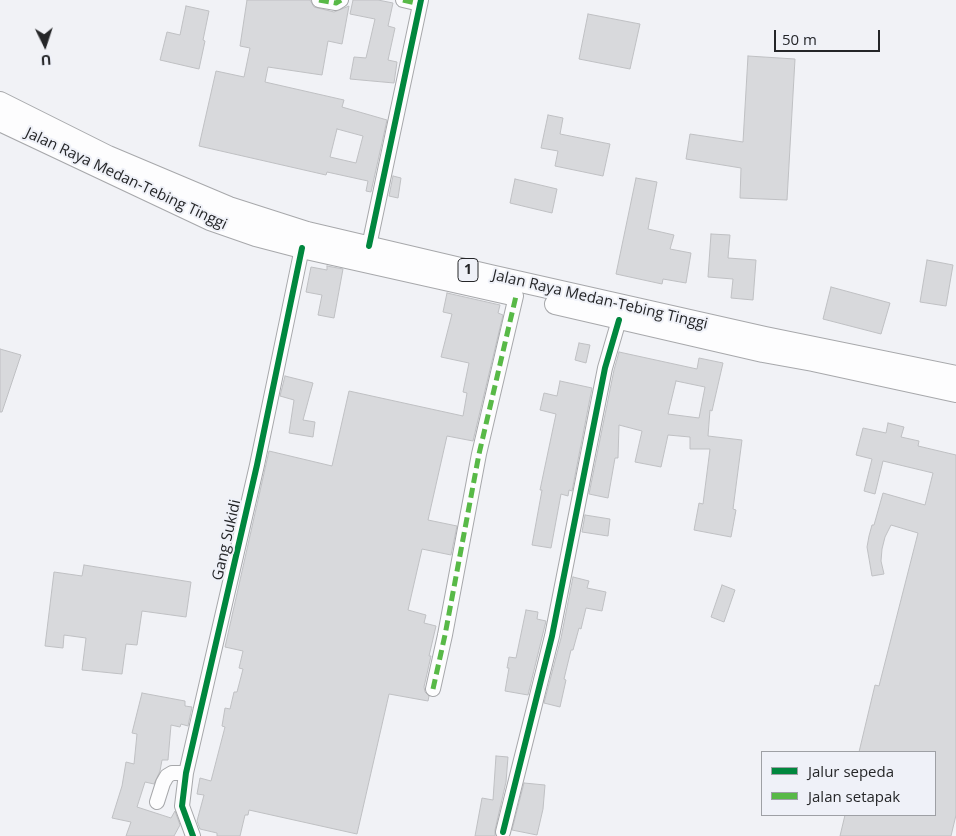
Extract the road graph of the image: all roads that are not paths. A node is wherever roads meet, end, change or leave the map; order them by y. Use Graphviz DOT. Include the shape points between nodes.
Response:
graph roads {
  1 [pos="319,0"];
  2 [pos="342,0"];
  3 [pos="403,0"];
  4 [pos="421,2"];
  5 [pos="0,102"];
  6 [pos="0,121"];
  7 [pos="369,246"];
  8 [pos="302,248"];
  9 [pos="516,296"];
  10 [pos="620,320"];
  11 [pos="956,376"];
  12 [pos="956,392"];
  13 [pos="433,689"];
  14 [pos="186,773"];
  15 [pos="157,802"];
  16 [pos="503,832"];
  17 [pos="193,836"];
  1 -- 2 [label="street" via="336,3"];
  3 -- 4 [label="street"];
  4 -- 7 [label="street"];
  5 -- 7 [label="highway, Jalan Raya Medan-Tebing Tinggi / 1" via="108,156 229,208 307,232"];
  6 -- 8 [label="highway, Jalan Raya Medan-Tebing Tinggi / 1" via="210,220"];
  7 -- 11 [label="highway, Jalan Raya Medan-Tebing Tinggi / 1" via="765,337"];
  8 -- 9 [label="highway, Jalan Raya Medan-Tebing Tinggi / 1"];
  8 -- 14 [label="street, Gang Sukidi" via="257,465"];
  9 -- 10 [label="highway, Jalan Raya Medan-Tebing Tinggi / 1"];
  9 -- 13 [label="street" via="479,454"];
  10 -- 12 [label="highway, Jalan Raya Medan-Tebing Tinggi / 1"];
  10 -- 16 [label="street" via="605,368 552,636"];
  14 -- 15 [label="street" via="167,776"];
  14 -- 17 [label="street, Gang Sukidi" via="182,806"];
}
